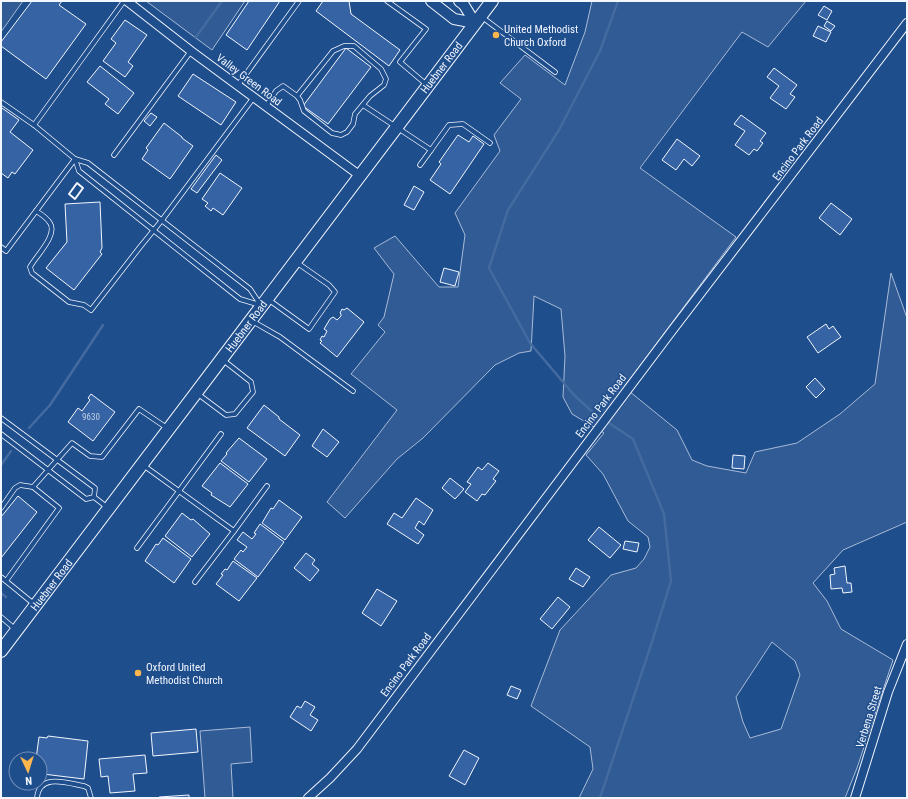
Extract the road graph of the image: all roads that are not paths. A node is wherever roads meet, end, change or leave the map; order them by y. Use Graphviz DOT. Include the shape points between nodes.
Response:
graph roads {
  1 [pos="126,1"];
  2 [pos="299,1"];
  3 [pos="387,1"];
  4 [pos="431,1"];
  5 [pos="459,1"];
  6 [pos="492,1"];
  7 [pos="478,20"];
  8 [pos="907,24"];
  9 [pos="191,51"];
  10 [pos="555,72"];
  11 [pos="238,85"];
  12 [pos="428,85"];
  13 [pos="298,96"];
  14 [pos="254,97"];
  15 [pos="1,102"];
  16 [pos="363,105"];
  17 [pos="266,106"];
  18 [pos="34,125"];
  19 [pos="396,127"];
  20 [pos="490,143"];
  21 [pos="431,150"];
  22 [pos="114,155"];
  23 [pos="75,159"];
  24 [pos="420,165"];
  25 [pos="359,175"];
  26 [pos="36,211"];
  27 [pos="162,220"];
  28 [pos="154,230"];
  29 [pos="1,247"];
  30 [pos="294,261"];
  31 [pos="264,302"];
  32 [pos="250,320"];
  33 [pos="221,358"];
  34 [pos="353,391"];
  35 [pos="196,392"];
  36 [pos="1,418"];
  37 [pos="168,429"];
  38 [pos="1,434"];
  39 [pos="221,434"];
  40 [pos="57,460"];
  41 [pos="142,465"];
  42 [pos="48,470"];
  43 [pos="268,486"];
  44 [pos="33,487"];
  45 [pos="179,491"];
  46 [pos="94,497"];
  47 [pos="1,508"];
  48 [pos="109,508"];
  49 [pos="234,531"];
  50 [pos="137,548"];
  51 [pos="1,577"];
  52 [pos="6,581"];
  53 [pos="195,582"];
  54 [pos="36,606"];
  55 [pos="1,617"];
  56 [pos="17,630"];
  57 [pos="907,644"];
  58 [pos="1,651"];
  59 [pos="37,798"];
  60 [pos="91,798"];
  61 [pos="308,798"];
  62 [pos="855,798"];
  1 -- 9 [label="street, Valley Green Road"];
  1 -- 18 [label="lane"];
  2 -- 11 [label="lane"];
  3 -- 12 [label="lane" via="426,29 400,62"];
  4 -- 7 [label="street" via="454,18"];
  5 -- 7 [label="street"];
  6 -- 7 [label="main road, Huebner Road"];
  7 -- 10 [label="lane"];
  7 -- 12 [label="main road, Huebner Road"];
  8 -- 61 [label="street, Encino Park Road" via="357,749"];
  9 -- 11 [label="street, Valley Green Road"];
  9 -- 22 [label="lane"];
  11 -- 14 [label="street, Valley Green Road"];
  12 -- 19 [label="main road, Huebner Road"];
  13 -- 16 [label="lane" via="304,111 332,133 341,135 353,124 355,114"];
  13 -- 16 [label="lane" via="333,51 344,46 354,46 381,69 386,79 384,85"];
  13 -- 17 [label="lane" via="282,86"];
  14 -- 17 [label="street, Valley Green Road"];
  14 -- 27 [label="lane"];
  15 -- 18 [label="lane"];
  16 -- 19 [label="lane"];
  17 -- 25 [label="street, Valley Green Road"];
  18 -- 23 [label="lane"];
  19 -- 21 [label="lane"];
  19 -- 25 [label="main road, Huebner Road"];
  20 -- 21 [label="lane" via="463,124 456,124 449,125"];
  21 -- 24 [label="lane"];
  23 -- 26 [label="lane"];
  23 -- 27 [label="lane" via="88,163"];
  23 -- 28 [label="lane" via="80,171"];
  25 -- 30 [label="main road, Huebner Road"];
  26 -- 28 [label="lane" via="51,224 52,232 30,267 32,273 69,302 84,305 91,310"];
  26 -- 29 [label="lane" via="6,251"];
  27 -- 28 [label="lane"];
  27 -- 31 [label="lane"];
  28 -- 31 [label="lane" via="240,299"];
  30 -- 31 [label="main road, Huebner Road"];
  30 -- 31 [label="lane" via="335,292 309,329"];
  31 -- 32 [label="main road, Huebner Road"];
  32 -- 33 [label="main road, Huebner Road"];
  32 -- 34 [label="lane" via="280,336"];
  33 -- 35 [label="main road, Huebner Road"];
  33 -- 35 [label="lane" via="251,382 253,392 235,414 226,415"];
  35 -- 37 [label="main road, Huebner Road"];
  36 -- 40 [label="lane"];
  37 -- 40 [label="lane" via="139,409 102,457 90,456 72,443"];
  37 -- 41 [label="main road, Huebner Road"];
  38 -- 42 [label="lane"];
  39 -- 45 [label="lane"];
  40 -- 42 [label="lane"];
  40 -- 46 [label="lane" via="95,488"];
  41 -- 45 [label="lane"];
  41 -- 48 [label="main road, Huebner Road"];
  42 -- 44 [label="lane"];
  42 -- 46 [label="lane" via="86,499"];
  43 -- 49 [label="lane"];
  44 -- 47 [label="lane" via="20,485 15,488"];
  44 -- 52 [label="lane" via="59,508"];
  45 -- 49 [label="lane"];
  45 -- 50 [label="lane"];
  46 -- 48 [label="lane"];
  48 -- 54 [label="main road, Huebner Road"];
  49 -- 53 [label="lane"];
  51 -- 52 [label="lane"];
  52 -- 54 [label="lane"];
  54 -- 56 [label="main road, Huebner Road"];
  55 -- 56 [label="lane"];
  56 -- 58 [label="main road, Huebner Road"];
  57 -- 62 [label="street, Verbena Street" via="888,692"];
  59 -- 60 [label="lane" via="41,786 52,781 84,786 88,788"];
}
